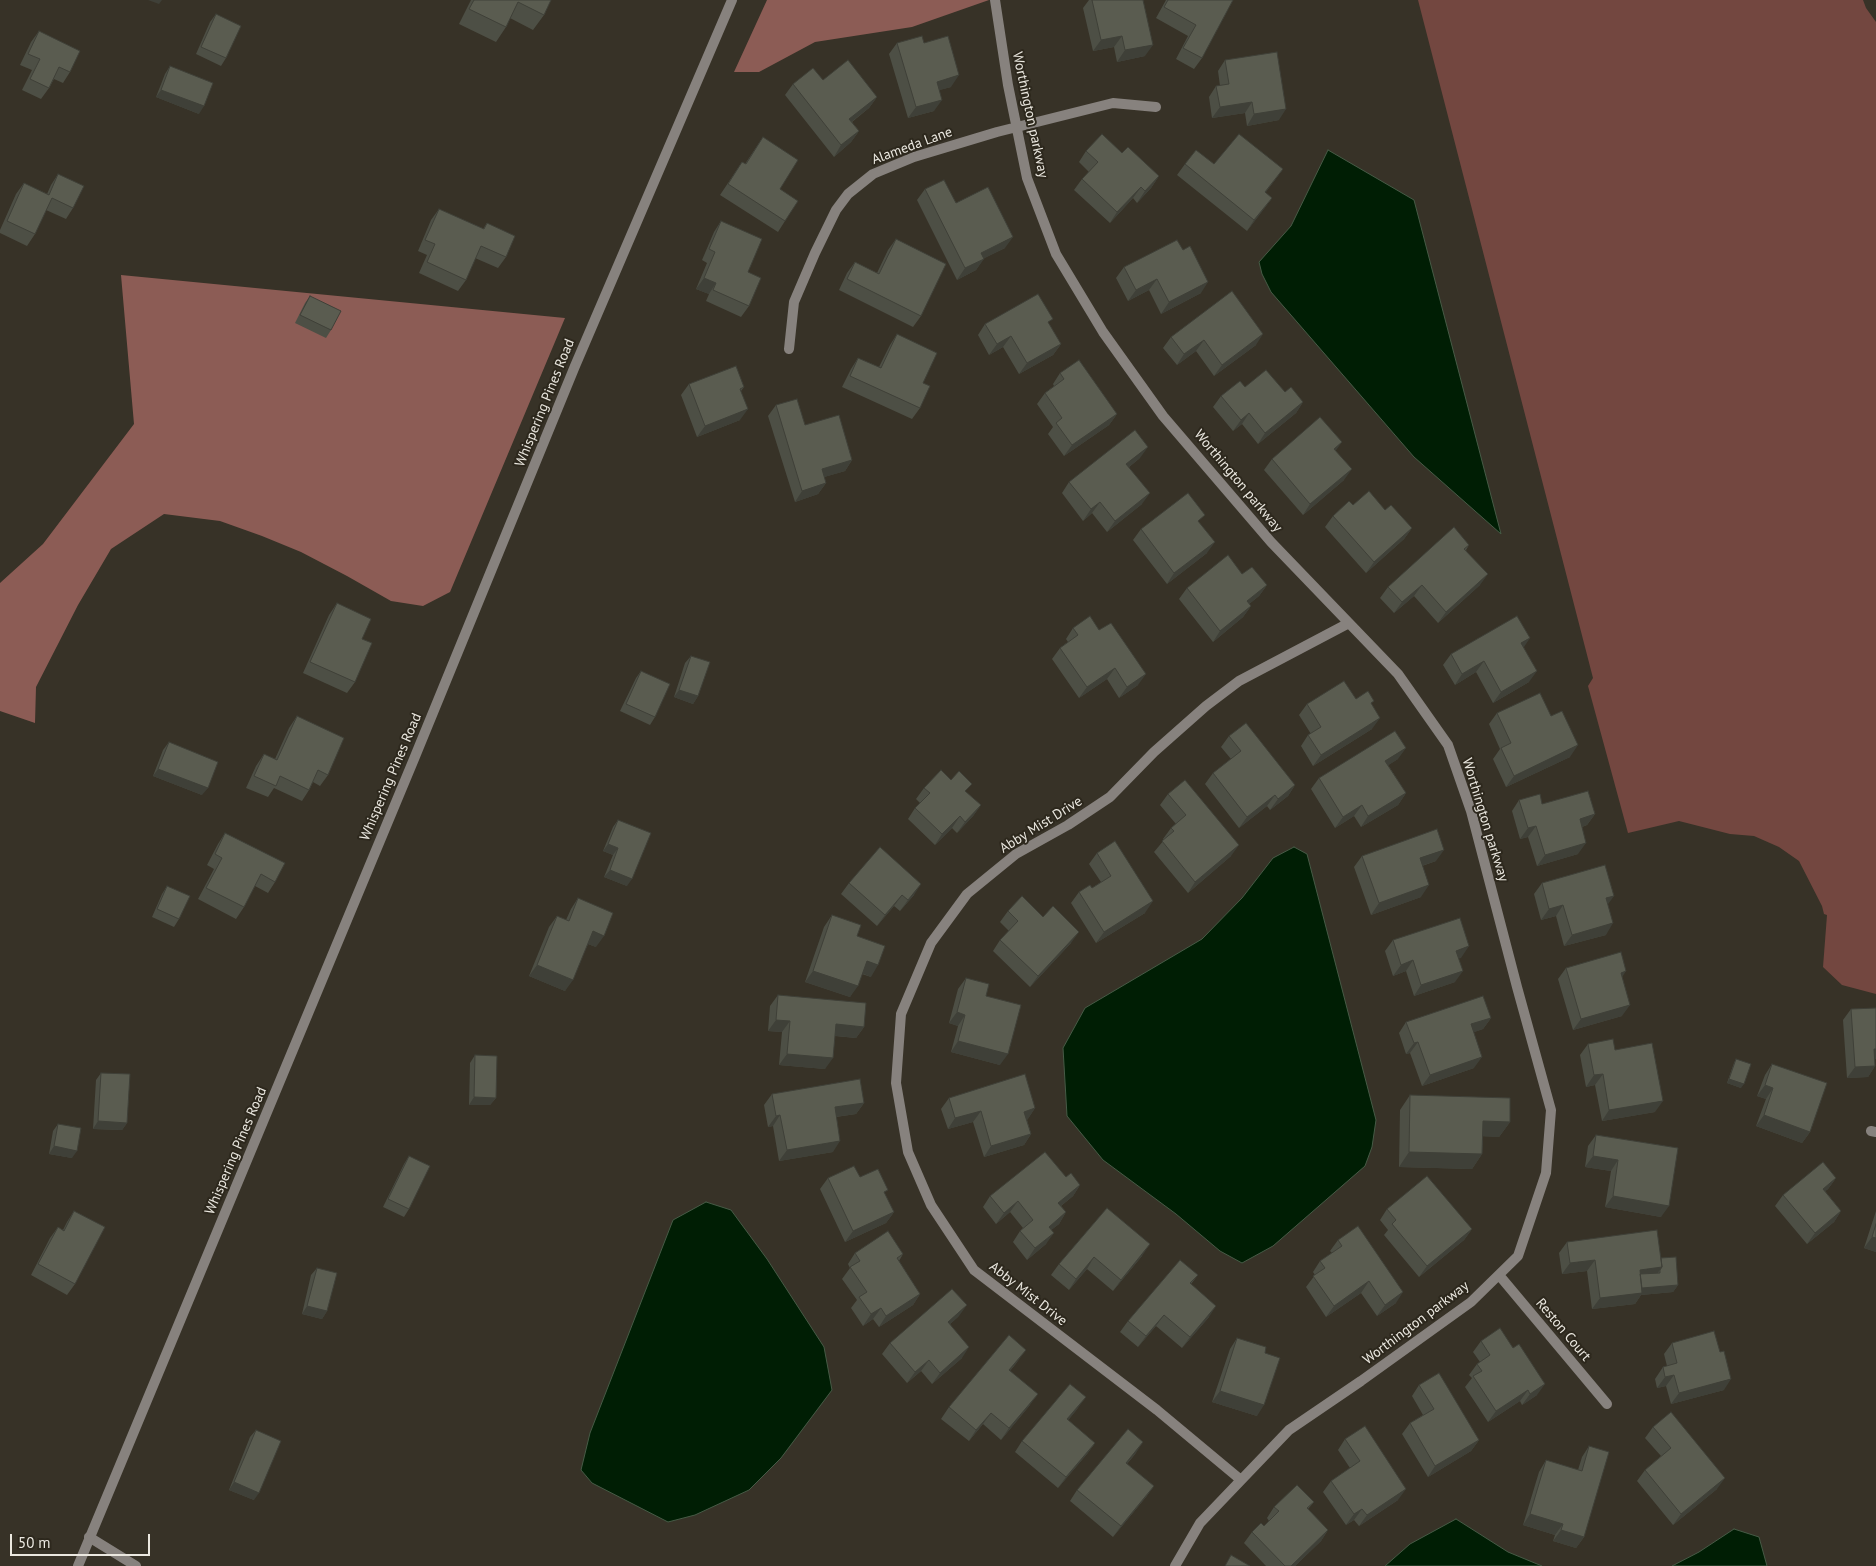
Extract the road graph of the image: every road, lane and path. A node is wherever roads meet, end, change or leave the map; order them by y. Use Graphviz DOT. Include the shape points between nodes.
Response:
graph roads {
  1 [pos="732,0"];
  2 [pos="995,0"];
  3 [pos="1156,107"];
  4 [pos="1016,127"];
  5 [pos="789,349"];
  6 [pos="1349,623"];
  7 [pos="1499,1274"];
  8 [pos="1607,1404"];
  9 [pos="1241,1480"];
  10 [pos="89,1537"];
  11 [pos="78,1566"];
  12 [pos="136,1566"];
  13 [pos="1175,1566"];
  1 -- 10 [label="street, Whispering Pines Road" via="575,366"];
  2 -- 4 [label="street, Worthington parkway"];
  3 -- 4 [label="street, Alameda Lane" via="1112,103"];
  4 -- 5 [label="street, Alameda Lane" via="914,157 873,174 848,194 836,210 794,302"];
  4 -- 6 [label="street, Worthington parkway" via="1027,178 1056,254 1103,332 1170,423 1271,542"];
  6 -- 7 [label="street, Worthington parkway" via="1398,674 1448,745 1471,811 1551,1110 1546,1174 1518,1256"];
  6 -- 9 [label="street, Abby Mist Drive" via="1238,681 1154,752 1110,797 1016,854 967,894 931,943 901,1014 896,1083 908,1152 931,1205 974,1270 1157,1410"];
  7 -- 8 [label="street, Reston Court"];
  7 -- 9 [label="street, Worthington parkway" via="1471,1302 1289,1430"];
  9 -- 13 [label="street, Worthington parkway" via="1200,1523"];
  10 -- 11 [label="street, Whispering Pines Road"];
  10 -- 12 [label="street"];
}
